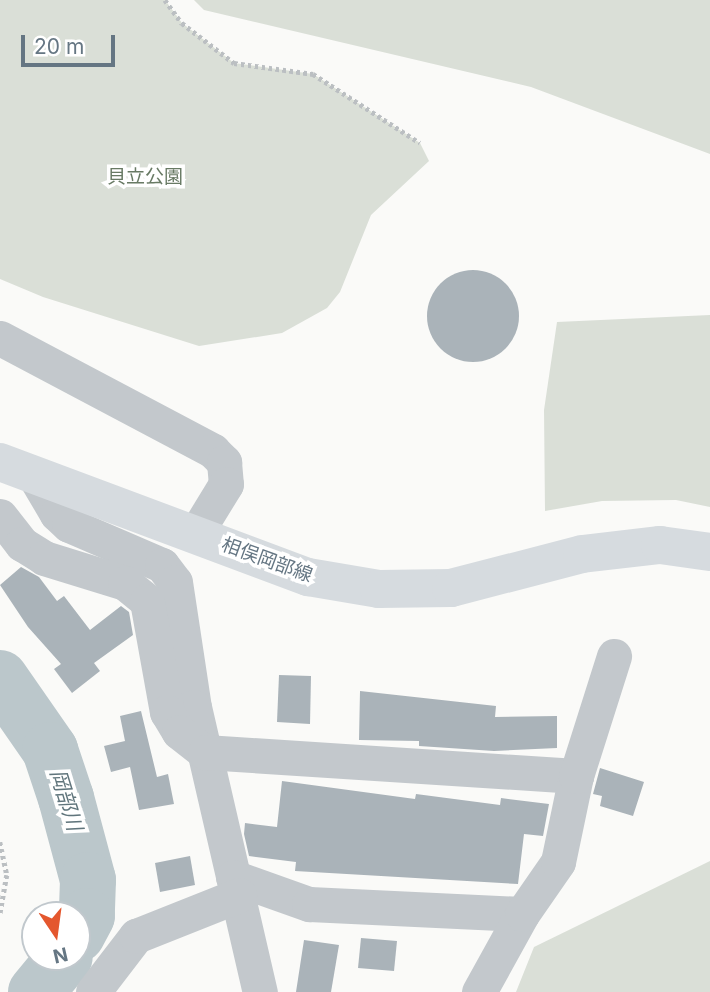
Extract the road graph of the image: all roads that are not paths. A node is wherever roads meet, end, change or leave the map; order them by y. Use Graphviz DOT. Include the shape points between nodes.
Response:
graph roads {
  1 [pos="0,338"];
  2 [pos="17,468"];
  3 [pos="0,516"];
  4 [pos="196,533"];
  5 [pos="710,552"];
  6 [pos="614,656"];
  7 [pos="205,752"];
  8 [pos="576,776"];
  9 [pos="236,886"];
  10 [pos="522,914"];
  11 [pos="93,992"];
  12 [pos="260,992"];
  13 [pos="479,992"];
  1 -- 4 [label="street" via="213,451 223,462 226,484"];
  2 -- 4 [label="main road, 相俣岡部線"];
  2 -- 7 [label="street" via="69,525 162,565 175,582"];
  3 -- 7 [label="street" via="22,544 44,558 125,583 147,601 167,712 179,732"];
  4 -- 5 [label="main road, 相俣岡部線" via="308,577 379,589 451,588 582,554 660,545"];
  6 -- 8 [label="street"];
  7 -- 8 [label="street"];
  7 -- 9 [label="street"];
  8 -- 10 [label="street" via="558,862"];
  9 -- 10 [label="street" via="309,904"];
  9 -- 11 [label="street" via="136,936"];
  9 -- 12 [label="street"];
  10 -- 13 [label="street"];
}
